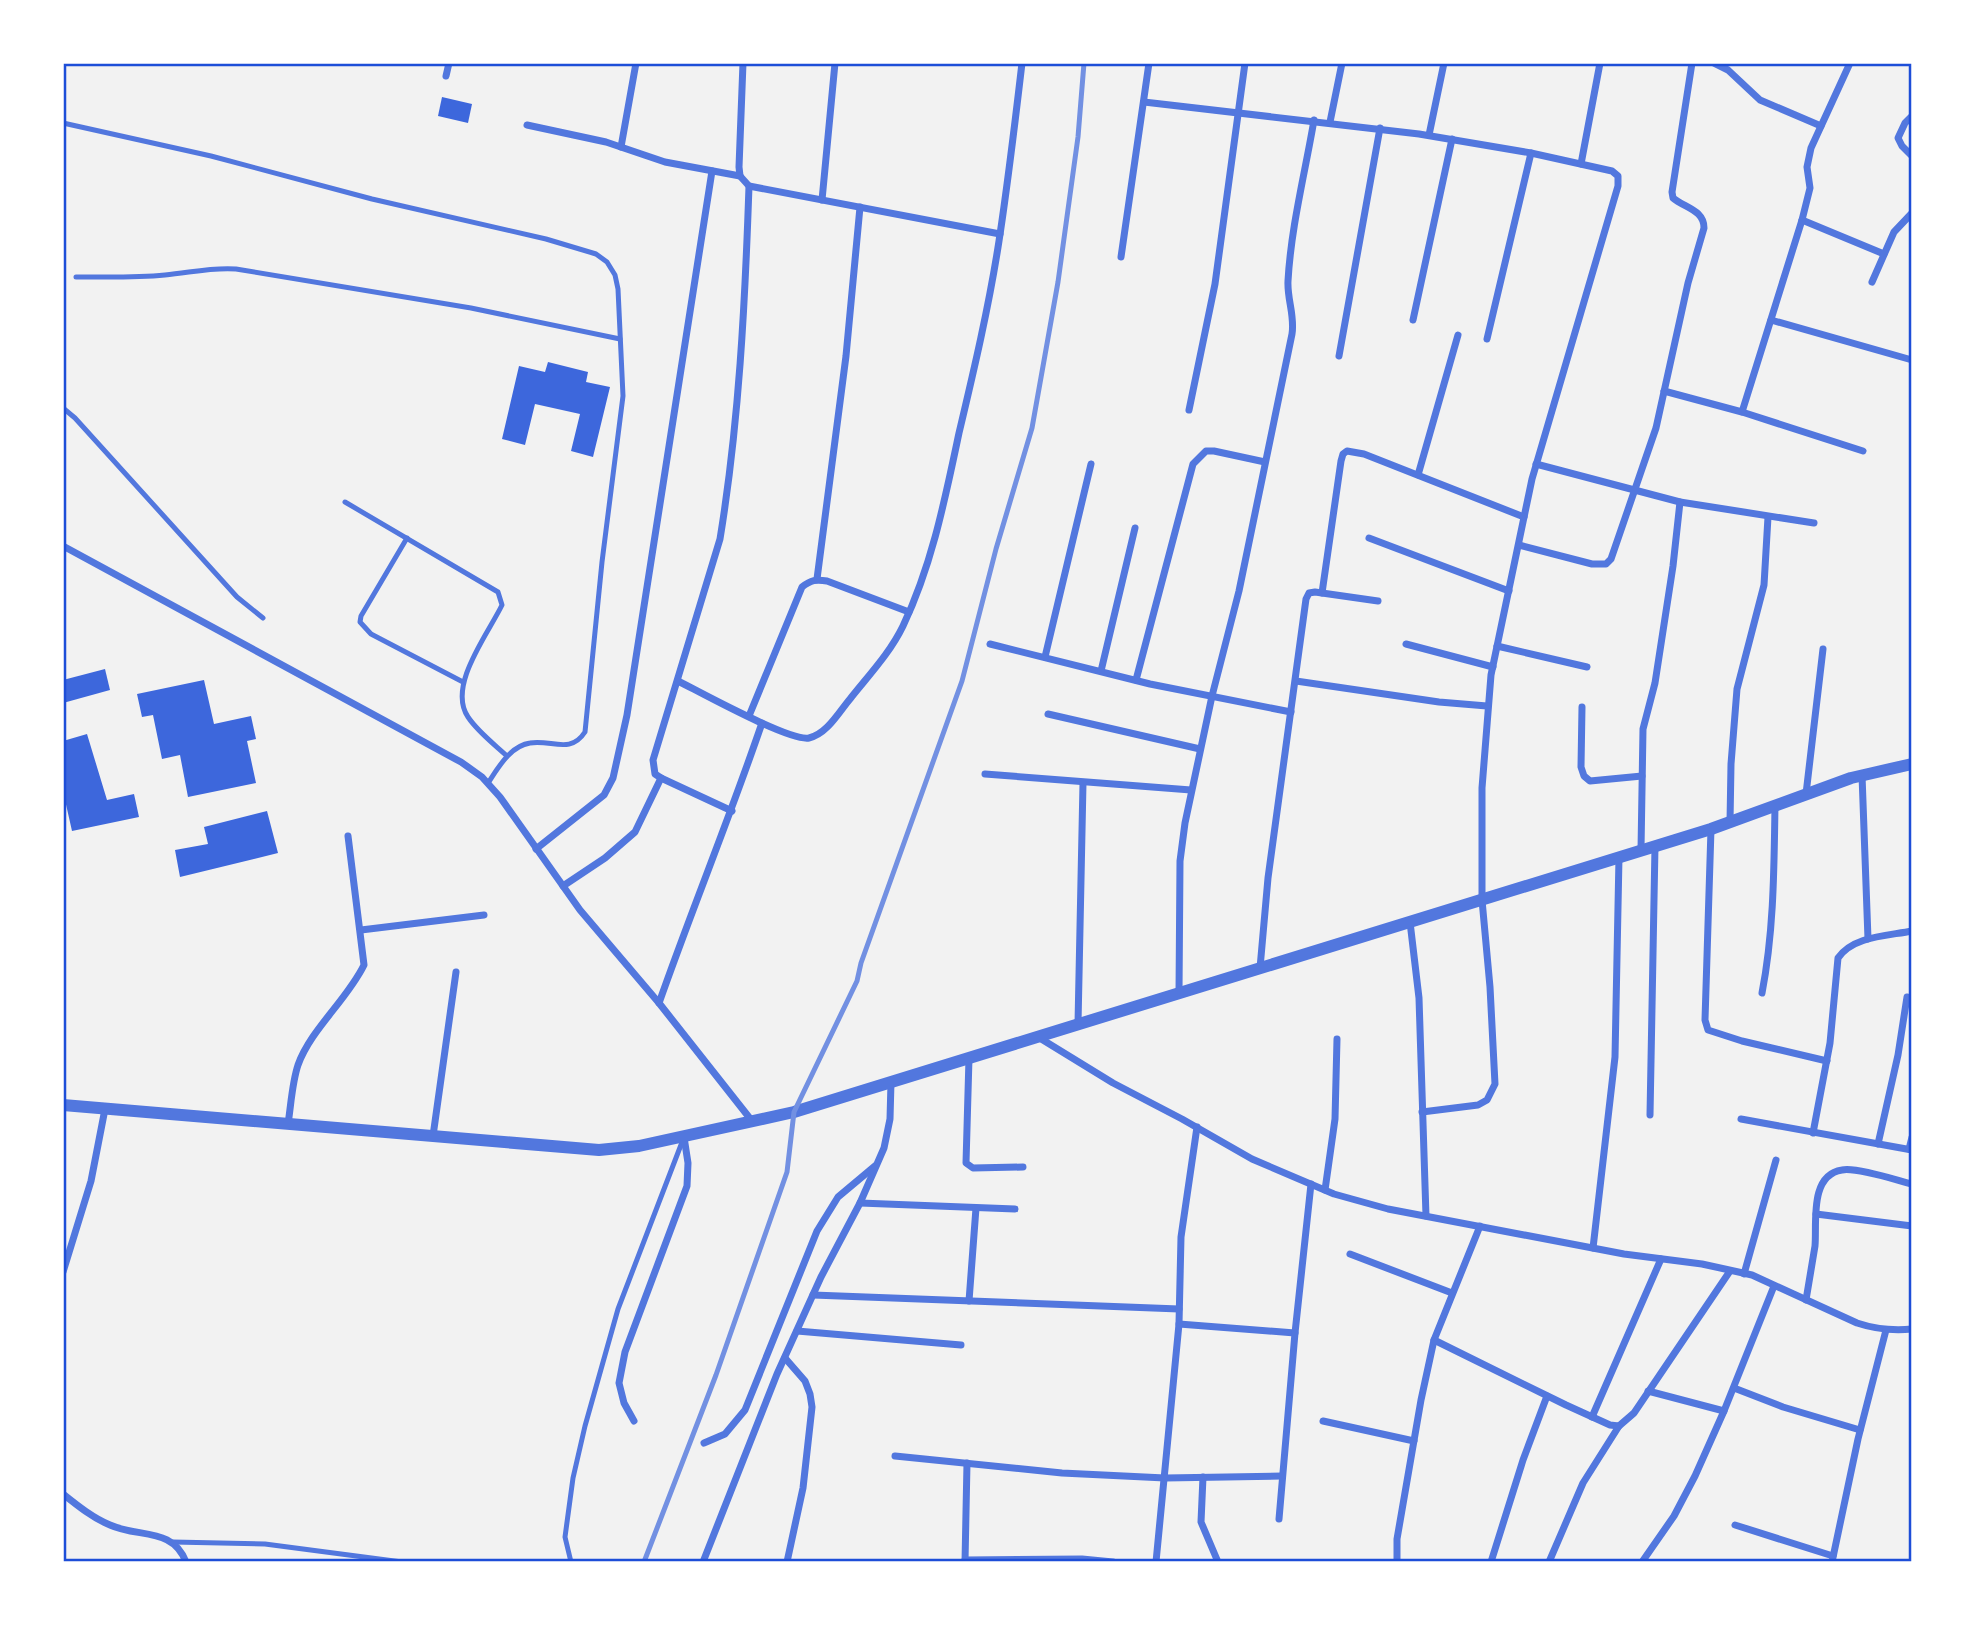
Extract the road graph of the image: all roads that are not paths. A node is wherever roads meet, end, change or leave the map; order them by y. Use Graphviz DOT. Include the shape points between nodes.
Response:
graph roads {
  1 [pos="449,63"];
  2 [pos="636,63"];
  3 [pos="743,63"];
  4 [pos="835,63"];
  5 [pos="1022,63"];
  6 [pos="1149,63"];
  7 [pos="1245,63"];
  8 [pos="1342,63"];
  9 [pos="1444,63"];
  10 [pos="1600,63"];
  11 [pos="1692,63"];
  12 [pos="1714,63"];
  13 [pos="1850,63"];
  14 [pos="1729,66"];
  15 [pos="446,76"];
  16 [pos="1144,102"];
  17 [pos="1239,112"];
  18 [pos="1912,116"];
  19 [pos="1314,120"];
  20 [pos="1331,122"];
  21 [pos="63,123"];
  22 [pos="527,125"];
  23 [pos="1821,127"];
  24 [pos="1380,128"];
  25 [pos="1429,135"];
  26 [pos="1452,139"];
  27 [pos="621,147"];
  28 [pos="1531,153"];
  29 [pos="1912,156"];
  30 [pos="1581,164"];
  31 [pos="712,171"];
  32 [pos="740,176"];
  33 [pos="749,186"];
  34 [pos="822,200"];
  35 [pos="860,207"];
  36 [pos="1912,213"];
  37 [pos="1802,220"];
  38 [pos="1000,234"];
  39 [pos="1884,254"];
  40 [pos="1121,257"];
  41 [pos="76,277"];
  42 [pos="1872,282"];
  43 [pos="1413,320"];
  44 [pos="1771,320"];
  45 [pos="1458,335"];
  46 [pos="620,339"];
  47 [pos="1487,340"];
  48 [pos="1339,356"];
  49 [pos="1912,360"];
  50 [pos="1664,391"];
  51 [pos="63,408"];
  52 [pos="1189,410"];
  53 [pos="1742,412"];
  54 [pos="1863,451"];
  55 [pos="1265,462"];
  56 [pos="1091,464"];
  57 [pos="1536,464"];
  58 [pos="1418,475"];
  59 [pos="1634,491"];
  60 [pos="345,502"];
  61 [pos="1680,502"];
  62 [pos="1524,517"];
  63 [pos="1768,517"];
  64 [pos="1814,523"];
  65 [pos="1135,528"];
  66 [pos="407,538"];
  67 [pos="1369,538"];
  68 [pos="1519,545"];
  69 [pos="63,546"];
  70 [pos="817,579"];
  71 [pos="1510,591"];
  72 [pos="1322,593"];
  73 [pos="1378,601"];
  74 [pos="909,612"];
  75 [pos="263,618"];
  76 [pos="990,643"];
  77 [pos="1406,644"];
  78 [pos="1497,646"];
  79 [pos="1824,649"];
  80 [pos="1045,657"];
  81 [pos="1493,667"];
  82 [pos="1587,667"];
  83 [pos="1101,671"];
  84 [pos="1136,680"];
  85 [pos="678,681"];
  86 [pos="1296,681"];
  87 [pos="463,682"];
  88 [pos="1212,696"];
  89 [pos="1487,706"];
  90 [pos="1582,707"];
  91 [pos="1291,712"];
  92 [pos="1048,714"];
  93 [pos="749,716"];
  94 [pos="762,723"];
  95 [pos="1200,749"];
  96 [pos="507,756"];
  97 [pos="1912,764"];
  98 [pos="985,774"];
  99 [pos="1862,775"];
  100 [pos="1642,776"];
  101 [pos="661,778"];
  102 [pos="488,783"];
  103 [pos="1083,783"];
  104 [pos="1191,790"];
  105 [pos="1806,794"];
  106 [pos="1775,805"];
  107 [pos="732,811"];
  108 [pos="1730,822"];
  109 [pos="1711,829"];
  110 [pos="348,836"];
  111 [pos="1655,846"];
  112 [pos="536,849"];
  113 [pos="1641,850"];
  114 [pos="1619,857"];
  115 [pos="563,886"];
  116 [pos="1482,900"];
  117 [pos="484,915"];
  118 [pos="1410,922"];
  119 [pos="361,930"];
  120 [pos="1912,931"];
  121 [pos="1868,939"];
  122 [pos="1260,968"];
  123 [pos="456,972"];
  124 [pos="1179,993"];
  125 [pos="1762,993"];
  126 [pos="1907,997"];
  127 [pos="659,1003"];
  128 [pos="1078,1024"];
  129 [pos="1037,1037"];
  130 [pos="1337,1039"];
  131 [pos="969,1058"];
  132 [pos="1827,1060"];
  133 [pos="891,1082"];
  134 [pos="63,1105"];
  135 [pos="105,1109"];
  136 [pos="1422,1112"];
  137 [pos="1650,1115"];
  138 [pos="1741,1119"];
  139 [pos="753,1122"];
  140 [pos="288,1124"];
  141 [pos="1197,1127"];
  142 [pos="1813,1133"];
  143 [pos="433,1136"];
  144 [pos="684,1136"];
  145 [pos="1912,1137"];
  146 [pos="1878,1144"];
  147 [pos="1910,1150"];
  148 [pos="1776,1160"];
  149 [pos="876,1166"];
  150 [pos="1023,1167"];
  151 [pos="1311,1184"];
  152 [pos="1912,1184"];
  153 [pos="1325,1190"];
  154 [pos="860,1203"];
  155 [pos="976,1208"];
  156 [pos="1015,1209"];
  157 [pos="1816,1214"];
  158 [pos="1426,1216"];
  159 [pos="1480,1226"];
  160 [pos="1912,1226"];
  161 [pos="1593,1248"];
  162 [pos="1350,1254"];
  163 [pos="1661,1259"];
  164 [pos="1730,1271"];
  165 [pos="63,1272"];
  166 [pos="1744,1274"];
  167 [pos="1774,1286"];
  168 [pos="1452,1293"];
  169 [pos="813,1295"];
  170 [pos="1806,1300"];
  171 [pos="969,1301"];
  172 [pos="1179,1309"];
  173 [pos="1179,1324"];
  174 [pos="1912,1329"];
  175 [pos="1886,1330"];
  176 [pos="797,1331"];
  177 [pos="1295,1333"];
  178 [pos="1434,1340"];
  179 [pos="961,1345"];
  180 [pos="785,1357"];
  181 [pos="1734,1388"];
  182 [pos="1648,1391"];
  183 [pos="1547,1396"];
  184 [pos="1724,1411"];
  185 [pos="1592,1417"];
  186 [pos="634,1421"];
  187 [pos="1323,1421"];
  188 [pos="1619,1426"];
  189 [pos="1860,1430"];
  190 [pos="1414,1441"];
  191 [pos="704,1443"];
  192 [pos="895,1456"];
  193 [pos="967,1463"];
  194 [pos="1282,1476"];
  195 [pos="1203,1477"];
  196 [pos="1165,1478"];
  197 [pos="63,1494"];
  198 [pos="1279,1519"];
  199 [pos="1735,1525"];
  200 [pos="173,1542"];
  201 [pos="1832,1559"];
  202 [pos="965,1561"];
  203 [pos="1032,1561"];
  204 [pos="186,1562"];
  205 [pos="401,1562"];
  206 [pos="571,1562"];
  207 [pos="703,1562"];
  208 [pos="787,1562"];
  209 [pos="1113,1562"];
  210 [pos="1156,1562"];
  211 [pos="1218,1562"];
  212 [pos="1397,1562"];
  213 [pos="1491,1562"];
  214 [pos="1549,1562"];
  215 [pos="1642,1562"];
  1 -- 15 [label="street"];
  2 -- 27 [label="street"];
  3 -- 32 [label="street"];
  4 -- 34 [label="street"];
  5 -- 38 [label="street"];
  6 -- 16 [label="street"];
  7 -- 17 [label="street"];
  8 -- 20 [label="street"];
  9 -- 25 [label="street"];
  10 -- 30 [label="street"];
  11 -- 50 [label="street" via="1672,192 1673,198 1700,215 1704,228"];
  12 -- 14 [label="street"];
  13 -- 23 [label="street"];
  14 -- 23 [label="street" via="1760,100"];
  16 -- 17 [label="street"];
  16 -- 40 [label="street"];
  17 -- 19 [label="street"];
  17 -- 52 [label="street" via="1215,284"];
  18 -- 29 [label="street" via="1898,138"];
  19 -- 20 [label="street"];
  19 -- 55 [label="street" via="1290,258 1288,284 1294,321"];
  20 -- 24 [label="street"];
  21 -- 46 [label="lane" via="596,254 615,275"];
  22 -- 27 [label="street"];
  23 -- 37 [label="street" via="1807,160 1810,188"];
  24 -- 25 [label="street"];
  24 -- 48 [label="street"];
  25 -- 26 [label="street"];
  26 -- 28 [label="street"];
  26 -- 43 [label="street"];
  27 -- 31 [label="street"];
  28 -- 30 [label="street"];
  28 -- 47 [label="street"];
  30 -- 57 [label="street" via="1612,171 1618,176 1618,186"];
  31 -- 32 [label="street"];
  31 -- 112 [label="street" via="627,715 613,778 604,794"];
  32 -- 33 [label="street"];
  33 -- 34 [label="street"];
  33 -- 85 [label="street" via="737,396 724,512"];
  34 -- 35 [label="street"];
  35 -- 38 [label="street"];
  35 -- 70 [label="street"];
  36 -- 39 [label="street" via="1894,232"];
  37 -- 39 [label="street"];
  37 -- 44 [label="street"];
  38 -- 74 [label="street" via="939,526"];
  39 -- 42 [label="street"];
  41 -- 46 [label="lane" via="135,278 214,267 236,269 471,307"];
  44 -- 49 [label="street"];
  44 -- 53 [label="street"];
  45 -- 58 [label="street"];
  46 -- 96 [label="lane" via="622,396 586,732 580,741 531,743"];
  50 -- 53 [label="street"];
  50 -- 59 [label="street"];
  51 -- 75 [label="lane" via="237,597"];
  53 -- 54 [label="street"];
  55 -- 84 [label="street" via="1214,451 1193,464"];
  55 -- 88 [label="street"];
  56 -- 80 [label="street"];
  57 -- 59 [label="street"];
  57 -- 62 [label="street"];
  58 -- 62 [label="street"];
  58 -- 72 [label="street" via="1354,451 1343,454"];
  59 -- 61 [label="street"];
  59 -- 68 [label="street" via="1606,564"];
  60 -- 66 [label="lane"];
  61 -- 63 [label="street"];
  61 -- 100 [label="street" via="1655,683 1643,729"];
  62 -- 68 [label="street"];
  63 -- 64 [label="street"];
  63 -- 108 [label="street" via="1764,585 1737,689"];
  65 -- 83 [label="street"];
  66 -- 87 [label="lane" via="492,587 501,598 502,605"];
  66 -- 87 [label="lane" via="360,622 371,634"];
  67 -- 71 [label="street"];
  68 -- 71 [label="street"];
  69 -- 102 [label="street" via="461,762"];
  70 -- 74 [label="street"];
  70 -- 93 [label="street" via="802,586"];
  71 -- 78 [label="street"];
  72 -- 73 [label="street"];
  72 -- 86 [label="street" via="1309,593 1306,599"];
  74 -- 94 [label="street" via="885,656 820,732 800,738"];
  76 -- 80 [label="street"];
  77 -- 81 [label="street"];
  78 -- 81 [label="street"];
  78 -- 82 [label="street"];
  79 -- 105 [label="street"];
  80 -- 83 [label="street"];
  81 -- 89 [label="street"];
  83 -- 84 [label="street"];
  84 -- 88 [label="street"];
  85 -- 93 [label="street"];
  85 -- 101 [label="street" via="653,760 655,774"];
  86 -- 89 [label="street"];
  86 -- 91 [label="street"];
  87 -- 96 [label="lane" via="467,716"];
  88 -- 91 [label="street"];
  88 -- 95 [label="street"];
  89 -- 116 [label="street"];
  90 -- 100 [label="street" via="1584,776 1590,781"];
  91 -- 122 [label="street"];
  92 -- 95 [label="street"];
  93 -- 94 [label="street"];
  94 -- 107 [label="street"];
  95 -- 104 [label="street"];
  96 -- 102 [label="lane"];
  97 -- 99 [label="street"];
  98 -- 103 [label="street"];
  99 -- 105 [label="street"];
  99 -- 121 [label="street"];
  100 -- 113 [label="street"];
  101 -- 107 [label="street"];
  101 -- 115 [label="street" via="635,832"];
  102 -- 112 [label="street"];
  103 -- 104 [label="street"];
  103 -- 128 [label="street"];
  104 -- 124 [label="street" via="1180,861"];
  105 -- 106 [label="street"];
  106 -- 108 [label="street"];
  106 -- 125 [label="street" via="1772,915"];
  107 -- 127 [label="street"];
  108 -- 109 [label="street"];
  109 -- 111 [label="street"];
  109 -- 132 [label="street" via="1708,1030"];
  110 -- 119 [label="street"];
  111 -- 113 [label="street"];
  111 -- 137 [label="street"];
  112 -- 115 [label="street"];
  113 -- 114 [label="street"];
  114 -- 116 [label="street"];
  114 -- 161 [label="street" via="1615,1057"];
  115 -- 127 [label="street"];
  116 -- 118 [label="street"];
  116 -- 136 [label="street" via="1495,1084 1487,1100 1478,1105"];
  117 -- 119 [label="street"];
  118 -- 122 [label="street"];
  118 -- 136 [label="street" via="1419,998"];
  119 -- 140 [label="street" via="364,965 299,1065"];
  120 -- 121 [label="street"];
  121 -- 132 [label="street" via="1844,949 1838,958"];
  122 -- 124 [label="street"];
  123 -- 143 [label="street"];
  124 -- 128 [label="street"];
  126 -- 146 [label="street"];
  127 -- 139 [label="street"];
  128 -- 129 [label="street"];
  129 -- 131 [label="street"];
  129 -- 141 [label="street"];
  130 -- 153 [label="street" via="1334,1128"];
  131 -- 133 [label="street"];
  131 -- 150 [label="street" via="966,1163 973,1168"];
  132 -- 142 [label="street"];
  133 -- 139 [label="street"];
  133 -- 149 [label="street" via="891,1119"];
  134 -- 135 [label="street"];
  135 -- 140 [label="street"];
  135 -- 165 [label="street" via="92,1181"];
  136 -- 158 [label="street"];
  138 -- 142 [label="street"];
  139 -- 144 [label="street"];
  140 -- 143 [label="street"];
  141 -- 151 [label="street" via="1252,1159"];
  141 -- 172 [label="street" via="1181,1237"];
  142 -- 146 [label="street"];
  143 -- 144 [label="street" via="599,1150"];
  144 -- 186 [label="street" via="687,1186 625,1352 619,1383"];
  144 -- 206 [label="lane" via="618,1309 585,1426 565,1537"];
  145 -- 147 [label="street"];
  146 -- 147 [label="street"];
  148 -- 166 [label="street"];
  149 -- 154 [label="street"];
  149 -- 191 [label="street" via="838,1196 817,1231 745,1410 725,1434"];
  151 -- 153 [label="street"];
  151 -- 177 [label="street"];
  152 -- 157 [label="street" via="1845,1169 1835,1172 1824,1181"];
  153 -- 158 [label="street"];
  154 -- 155 [label="street"];
  154 -- 169 [label="street"];
  155 -- 156 [label="street"];
  155 -- 171 [label="street"];
  157 -- 160 [label="street"];
  157 -- 170 [label="street"];
  158 -- 159 [label="street"];
  159 -- 161 [label="street"];
  159 -- 168 [label="street"];
  161 -- 163 [label="street"];
  162 -- 168 [label="street"];
  163 -- 164 [label="street"];
  163 -- 185 [label="street"];
  164 -- 166 [label="street"];
  164 -- 182 [label="street"];
  166 -- 167 [label="street"];
  167 -- 170 [label="street"];
  167 -- 181 [label="street"];
  168 -- 178 [label="street"];
  169 -- 171 [label="street"];
  169 -- 176 [label="street"];
  170 -- 175 [label="street" via="1857,1323"];
  171 -- 172 [label="street"];
  172 -- 173 [label="street"];
  173 -- 177 [label="street"];
  173 -- 196 [label="street"];
  174 -- 175 [label="street"];
  175 -- 189 [label="street"];
  176 -- 179 [label="street"];
  176 -- 180 [label="street"];
  177 -- 194 [label="street"];
  178 -- 183 [label="street"];
  178 -- 190 [label="street"];
  180 -- 207 [label="street"];
  180 -- 208 [label="street" via="805,1381 812,1407 803,1488"];
  181 -- 184 [label="street"];
  181 -- 189 [label="street"];
  182 -- 184 [label="street"];
  182 -- 188 [label="street"];
  183 -- 185 [label="street"];
  183 -- 213 [label="street"];
  184 -- 215 [label="street" via="1674,1516"];
  185 -- 188 [label="street"];
  187 -- 190 [label="street"];
  188 -- 214 [label="street" via="1583,1483"];
  189 -- 201 [label="street"];
  190 -- 212 [label="street"];
  192 -- 193 [label="street"];
  193 -- 196 [label="street"];
  193 -- 202 [label="street"];
  194 -- 195 [label="street"];
  194 -- 198 [label="street"];
  195 -- 196 [label="street"];
  195 -- 211 [label="street" via="1201,1522"];
  196 -- 210 [label="street"];
  197 -- 200 [label="street" via="112,1526"];
  199 -- 201 [label="street"];
  200 -- 204 [label="street"];
  200 -- 205 [label="lane" via="265,1544"];
  202 -- 203 [label="street"];
  203 -- 209 [label="street"];
}
